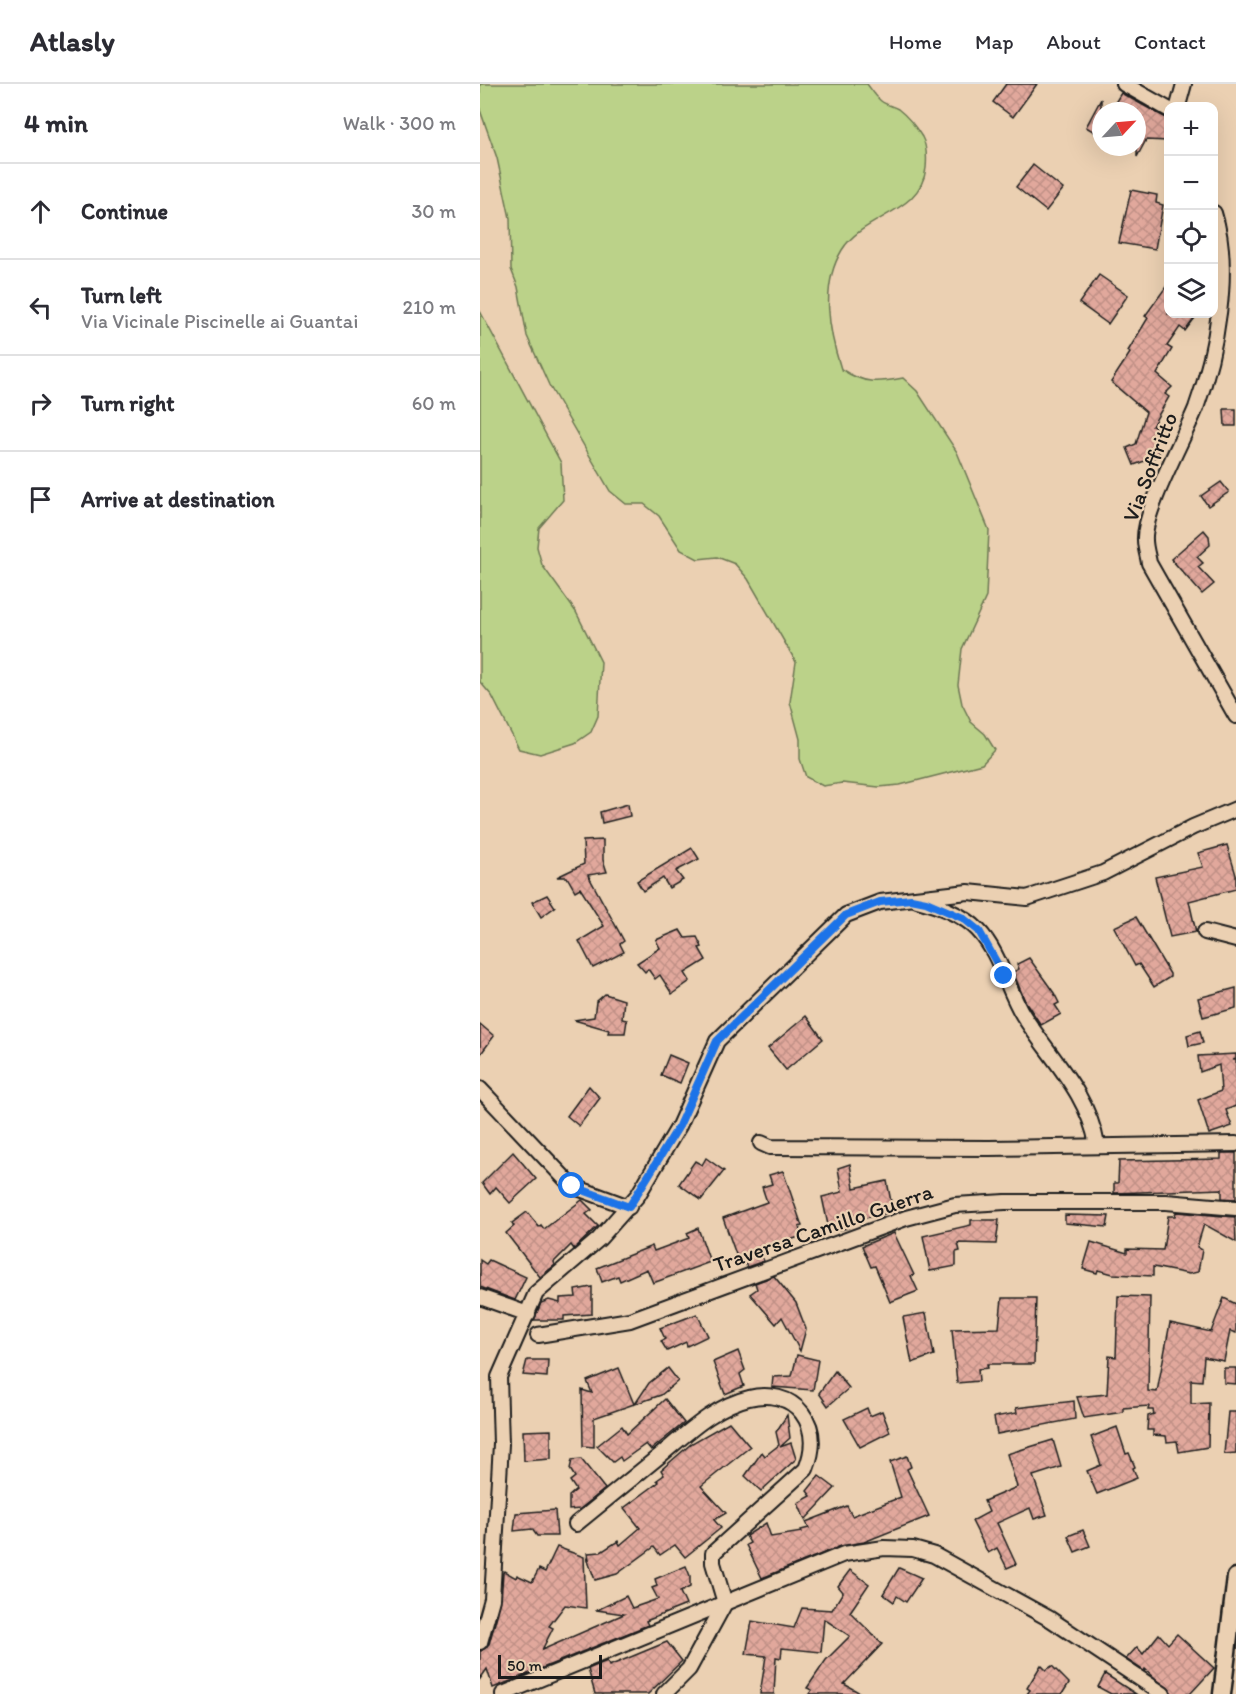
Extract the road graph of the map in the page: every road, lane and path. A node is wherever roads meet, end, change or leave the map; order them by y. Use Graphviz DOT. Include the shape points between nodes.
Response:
graph roads {
  1 [pos="1124,84"];
  2 [pos="1184,84"];
  3 [pos="1179,102"];
  4 [pos="1164,107"];
  5 [pos="1218,234"];
  6 [pos="1236,716"];
  7 [pos="1236,809"];
  8 [pos="911,899"];
  9 [pos="1204,932"];
  10 [pos="1236,940"];
  11 [pos="480,1089"];
  12 [pos="761,1143"];
  13 [pos="1236,1144"];
  14 [pos="1097,1145"];
  15 [pos="629,1207"];
  16 [pos="1236,1208"];
  17 [pos="480,1297"];
  18 [pos="528,1314"];
  19 [pos="538,1335"];
  20 [pos="576,1524"];
  21 [pos="1236,1577"];
  22 [pos="725,1603"];
  23 [pos="480,1642"];
  24 [pos="539,1679"];
  25 [pos="502,1694"];
  26 [pos="538,1694"];
  27 [pos="664,1694"];
  28 [pos="1163,1694"];
  29 [pos="1222,1694"];
  1 -- 4 [label="street"];
  2 -- 3 [label="street"];
  5 -- 6 [label="street, Via Soffritto" via="1221,250 1216,335 1196,406 1144,539 1149,563"];
  7 -- 8 [label="street" via="1103,873 1028,898 968,892"];
  8 -- 14 [label="street" via="963,918 979,931 1023,1014 1078,1093 1094,1127"];
  8 -- 15 [label="street" via="880,902 846,915 717,1041 679,1126"];
  9 -- 10 [label="street"];
  11 -- 15 [label="street" via="572,1186"];
  12 -- 14 [label="street" via="770,1147 897,1148"];
  13 -- 14 [label="street"];
  15 -- 18 [label="street" via="536,1293"];
  16 -- 19 [label="street, Traversa Camillo Guerra" via="1166,1202 955,1205 906,1218 630,1320"];
  17 -- 18 [label="street"];
  18 -- 23 [label="street" via="499,1377 501,1444 492,1599"];
  20 -- 22 [label="street" via="694,1428 725,1408 765,1395 795,1404 812,1430 812,1454 806,1469 713,1553"];
  21 -- 29 [label="street"];
  22 -- 24 [label="street"];
  22 -- 27 [label="street" via="689,1669"];
  22 -- 28 [label="street" via="844,1554 884,1548 913,1549 934,1556 1050,1619"];
  24 -- 25 [label="street"];
  24 -- 26 [label="street"];
}
